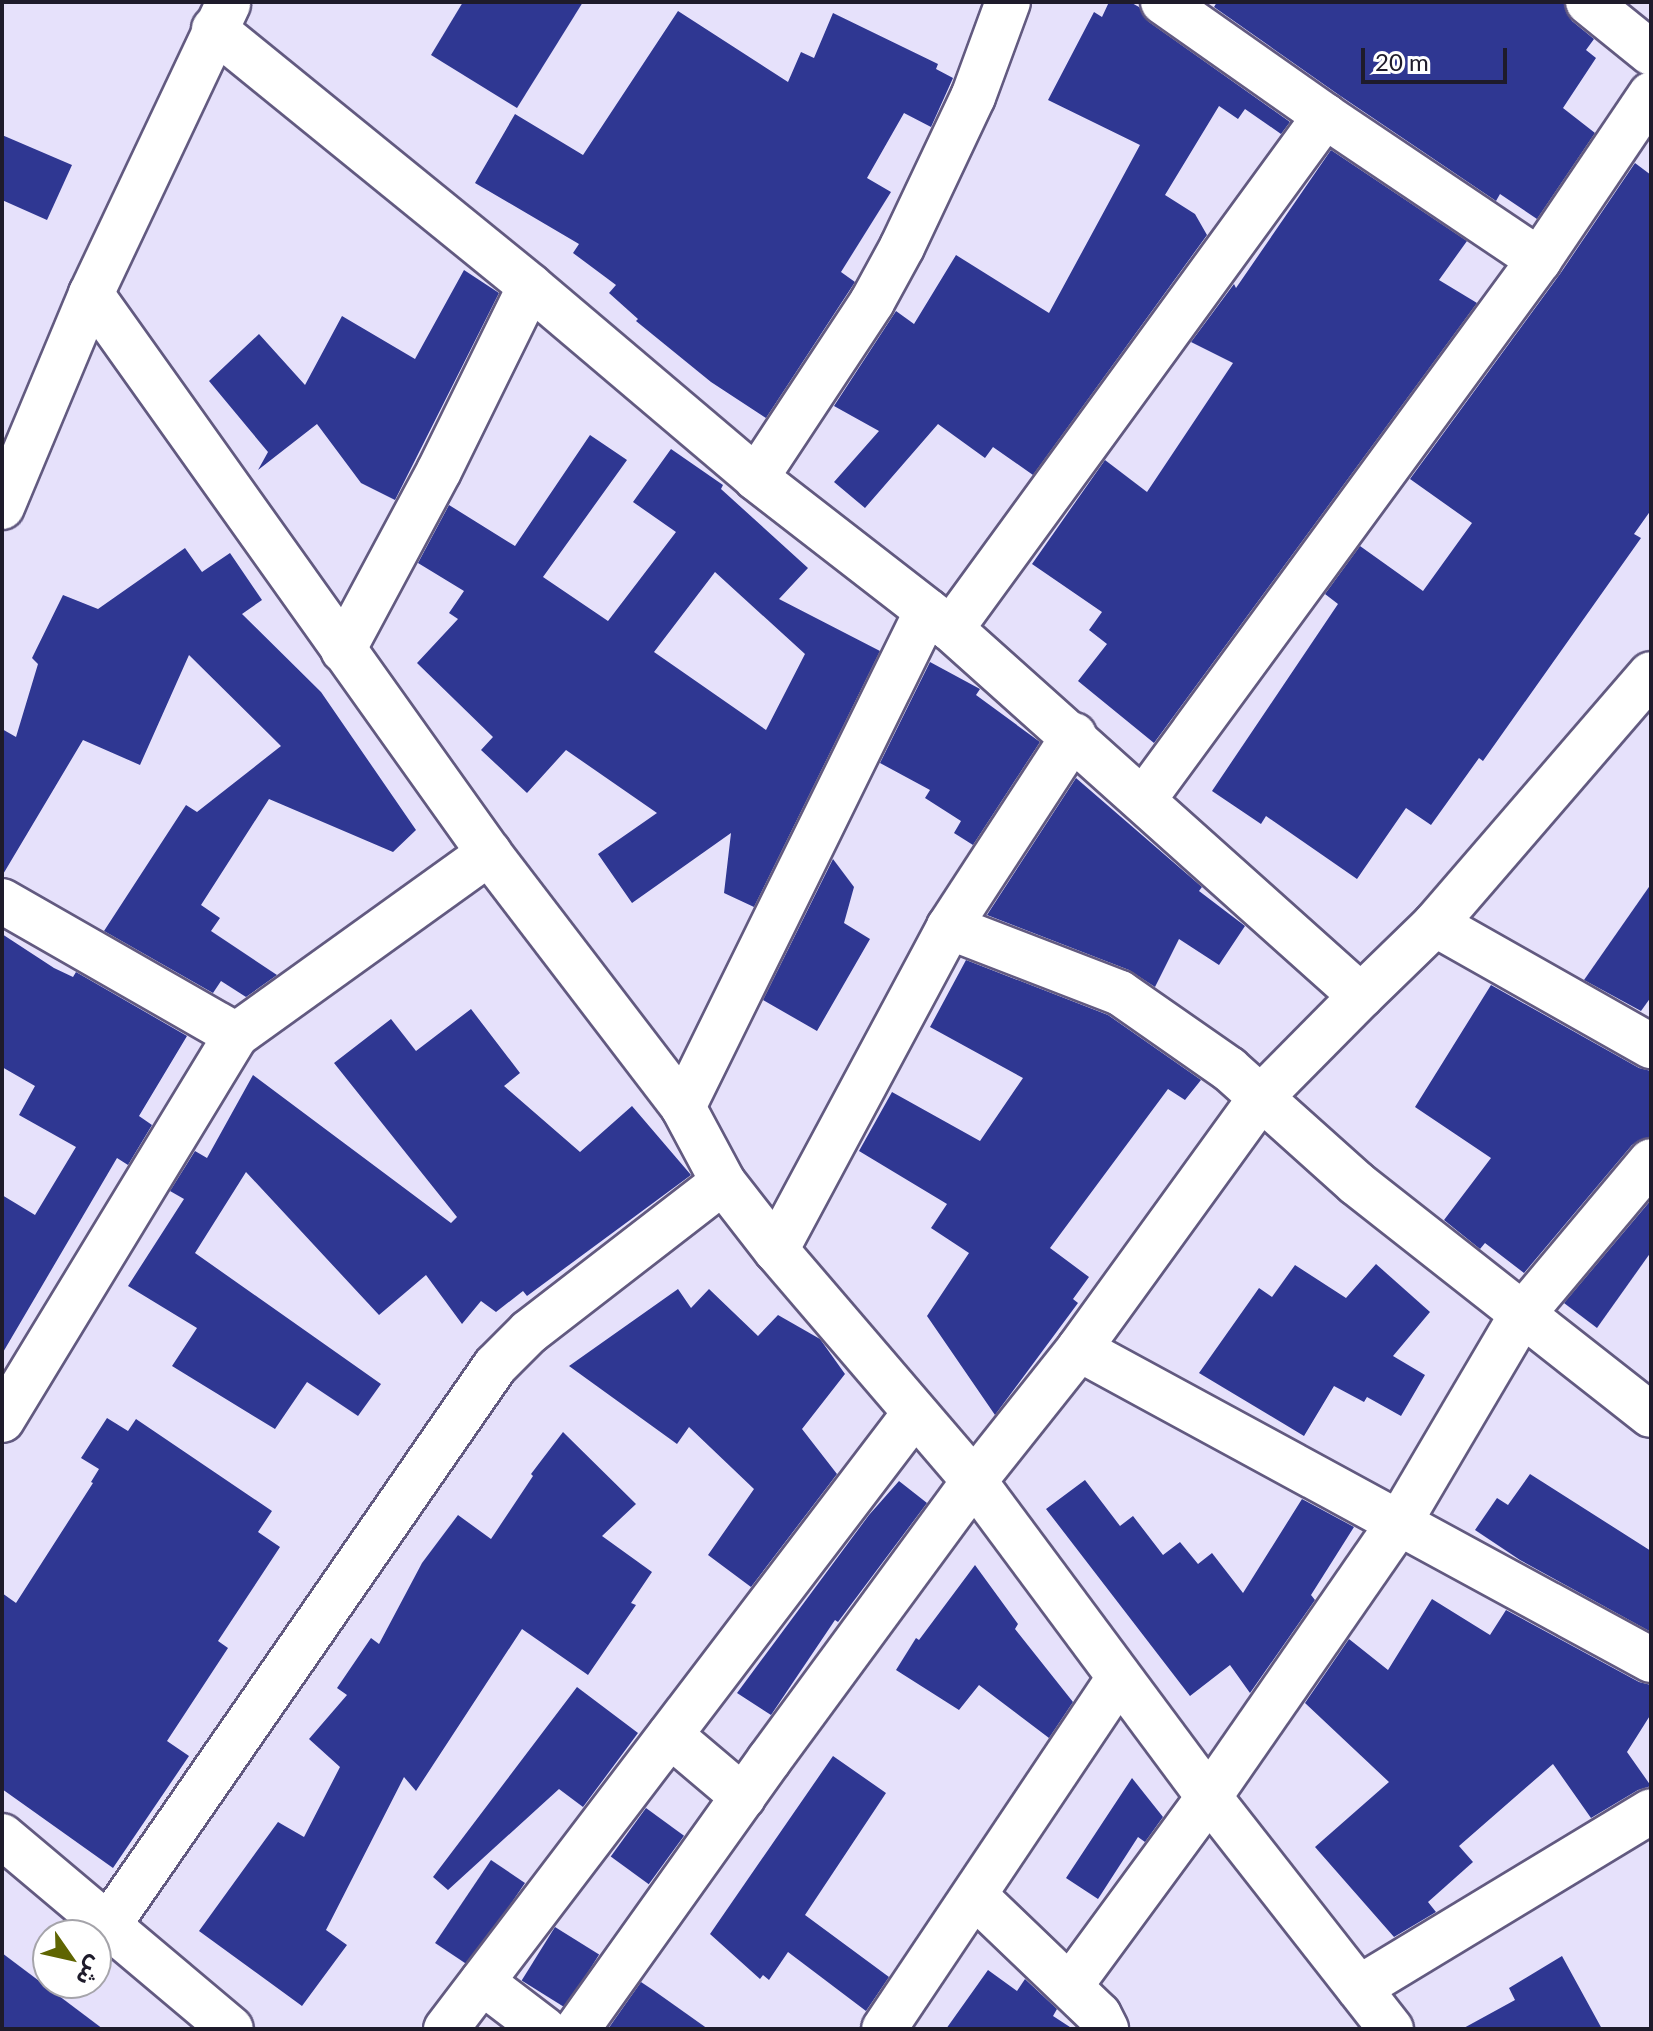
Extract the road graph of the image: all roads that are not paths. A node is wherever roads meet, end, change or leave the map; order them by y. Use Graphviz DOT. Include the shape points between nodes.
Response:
graph roads {
  1 [pos="1008,2"];
  2 [pos="1163,2"];
  3 [pos="1588,2"];
  4 [pos="222,15"];
  5 [pos="1651,53"];
  6 [pos="1651,94"];
  7 [pos="1325,116"];
  8 [pos="1539,260"];
  9 [pos="530,286"];
  10 [pos="91,294"];
  11 [pos="756,478"];
  12 [pos="2,507"];
  13 [pos="939,620"];
  14 [pos="343,650"];
  15 [pos="1651,674"];
  16 [pos="1074,735"];
  17 [pos="1144,799"];
  18 [pos="489,853"];
  19 [pos="2,901"];
  20 [pos="1435,924"];
  21 [pos="949,927"];
  22 [pos="1361,996"];
  23 [pos="236,1035"];
  24 [pos="1651,1046"];
  25 [pos="1262,1096"];
  26 [pos="683,1107"];
  27 [pos="1651,1161"];
  28 [pos="723,1182"];
  29 [pos="776,1250"];
  30 [pos="1521,1316"];
  31 [pos="1079,1349"];
  32 [pos="915,1413"];
  33 [pos="1651,1415"];
  34 [pos="2,1420"];
  35 [pos="974,1481"];
  36 [pos="1399,1523"];
  37 [pos="1651,1660"];
  38 [pos="1119,1678"];
  39 [pos="670,1735"];
  40 [pos="743,1797"];
  41 [pos="1209,1797"];
  42 [pos="1651,1811"];
  43 [pos="2,1836"];
  44 [pos="976,1897"];
  45 [pos="98,1919"];
  46 [pos="112,1920"];
  47 [pos="112,1931"];
  48 [pos="482,1982"];
  49 [pos="1359,1988"];
  50 [pos="1091,2015"];
  51 [pos="231,2029"];
  52 [pos="446,2029"];
  53 [pos="544,2029"];
  54 [pos="577,2029"];
  55 [pos="884,2029"];
  56 [pos="1391,2029"];
  1 -- 11 [label="street" via="955,140 902,247 872,302"];
  2 -- 7 [label="street"];
  3 -- 5 [label="street"];
  4 -- 9 [label="street"];
  4 -- 10 [label="street"];
  6 -- 8 [label="street"];
  7 -- 8 [label="street"];
  7 -- 13 [label="street"];
  8 -- 17 [label="street"];
  9 -- 11 [label="street"];
  9 -- 14 [label="street"];
  10 -- 12 [label="street"];
  10 -- 14 [label="street"];
  11 -- 13 [label="street"];
  13 -- 16 [label="street"];
  13 -- 26 [label="street"];
  14 -- 18 [label="street"];
  15 -- 20 [label="street"];
  16 -- 17 [label="street"];
  16 -- 21 [label="street"];
  17 -- 22 [label="street"];
  18 -- 23 [label="street"];
  18 -- 26 [label="street"];
  19 -- 23 [label="street"];
  20 -- 22 [label="street"];
  20 -- 24 [label="street"];
  21 -- 25 [label="street" via="1120,993"];
  21 -- 29 [label="street"];
  22 -- 25 [label="street"];
  23 -- 34 [label="street"];
  25 -- 30 [label="street" via="1356,1183"];
  25 -- 31 [label="street"];
  26 -- 28 [label="street"];
  27 -- 30 [label="street"];
  28 -- 29 [label="street"];
  28 -- 46 [label="street" via="529,1332 495,1366"];
  29 -- 32 [label="street"];
  30 -- 33 [label="street"];
  30 -- 36 [label="street"];
  31 -- 35 [label="street"];
  31 -- 36 [label="street"];
  32 -- 35 [label="street"];
  32 -- 39 [label="street"];
  35 -- 38 [label="street"];
  35 -- 40 [label="street"];
  36 -- 37 [label="street"];
  36 -- 41 [label="street"];
  38 -- 41 [label="street"];
  38 -- 44 [label="street"];
  39 -- 40 [label="street"];
  39 -- 48 [label="street"];
  40 -- 54 [label="street"];
  41 -- 49 [label="street"];
  41 -- 50 [label="street"];
  42 -- 49 [label="street"];
  43 -- 45 [label="street"];
  44 -- 50 [label="street"];
  44 -- 55 [label="street"];
  47 -- 51 [label="street"];
  48 -- 52 [label="street"];
  48 -- 53 [label="street"];
  49 -- 56 [label="street"];
}
